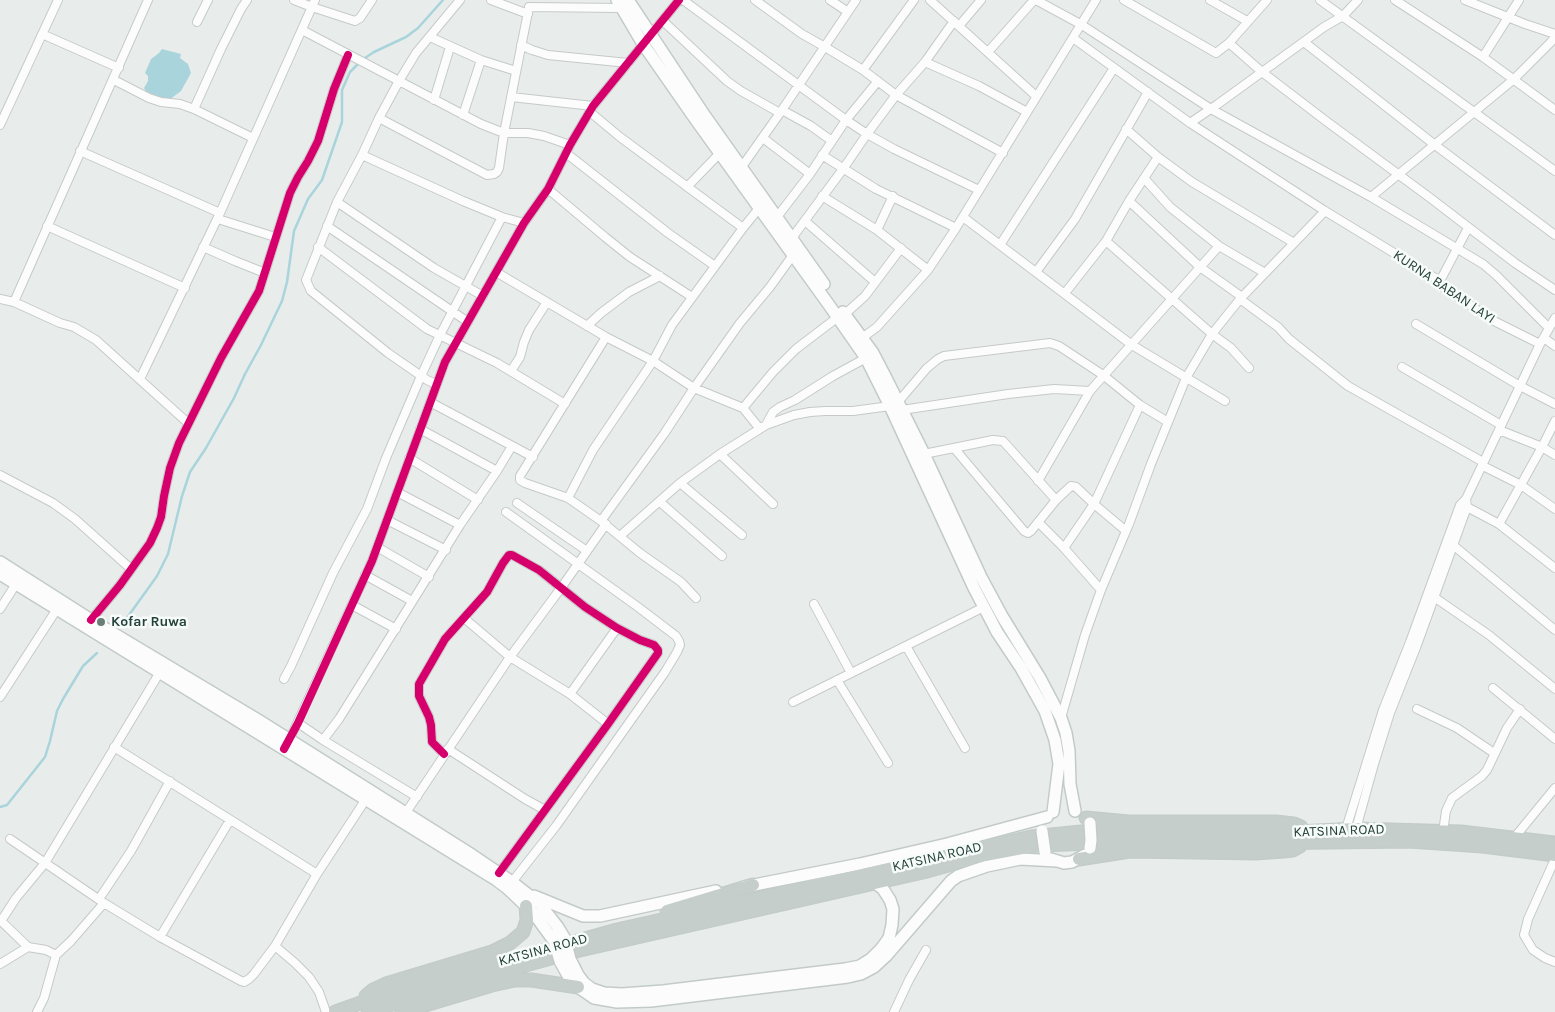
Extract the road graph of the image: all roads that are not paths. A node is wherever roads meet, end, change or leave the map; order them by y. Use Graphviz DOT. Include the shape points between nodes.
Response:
graph roads {
  1 [pos="58,0"];
  2 [pos="148,0"];
  3 [pos="208,0"];
  4 [pos="248,0"];
  5 [pos="294,0"];
  6 [pos="372,0"];
  7 [pos="460,0"];
  8 [pos="491,0"];
  9 [pos="681,0"];
  10 [pos="755,0"];
  11 [pos="830,0"];
  12 [pos="856,0"];
  13 [pos="914,0"];
  14 [pos="930,0"];
  15 [pos="981,0"];
  16 [pos="1035,0"];
  17 [pos="1096,0"];
  18 [pos="1124,0"];
  19 [pos="1210,0"];
  20 [pos="1267,0"];
  21 [pos="1320,0"];
  22 [pos="1358,0"];
  23 [pos="1395,0"];
  24 [pos="1466,0"];
  25 [pos="1520,0"];
  26 [pos="622,2"];
  27 [pos="314,4"];
  28 [pos="848,12"];
  29 [pos="528,14"];
  30 [pos="1343,16"];
  31 [pos="1508,17"];
  32 [pos="663,21"];
  33 [pos="1247,21"];
  34 [pos="197,22"];
  35 [pos="957,23"];
  36 [pos="1082,25"];
  37 [pos="302,30"];
  38 [pos="42,34"];
  39 [pos="430,37"];
  40 [pos="1554,37"];
  41 [pos="1073,38"];
  42 [pos="647,40"];
  43 [pos="1304,42"];
  44 [pos="1229,43"];
  45 [pos="521,45"];
  46 [pos="450,47"];
  47 [pos="825,47"];
  48 [pos="988,52"];
  49 [pos="1483,57"];
  50 [pos="356,58"];
  51 [pos="481,60"];
  52 [pos="925,62"];
  53 [pos="628,63"];
  54 [pos="119,68"];
  55 [pos="1114,68"];
  56 [pos="863,70"];
  57 [pos="516,71"];
  58 [pos="1262,72"];
  59 [pos="114,80"];
  60 [pos="1513,80"];
  61 [pos="399,81"];
  62 [pos="878,81"];
  63 [pos="799,85"];
  64 [pos="1148,92"];
  65 [pos="896,96"];
  66 [pos="1036,96"];
  67 [pos="511,97"];
  68 [pos="434,100"];
  69 [pos="591,109"];
  70 [pos="1210,109"];
  71 [pos="194,110"];
  72 [pos="1555,110"];
  73 [pos="781,111"];
  74 [pos="1027,112"];
  75 [pos="1474,112"];
  76 [pos="463,115"];
  77 [pos="379,118"];
  78 [pos="846,120"];
  79 [pos="1190,123"];
  80 [pos="0,125"];
  81 [pos="1126,129"];
  82 [pos="504,133"];
  83 [pos="867,134"];
  84 [pos="253,138"];
  85 [pos="763,138"];
  86 [pos="832,141"];
  87 [pos="1435,145"];
  88 [pos="568,149"];
  89 [pos="80,151"];
  90 [pos="1003,152"];
  91 [pos="720,153"];
  92 [pos="362,155"];
  93 [pos="822,155"];
  94 [pos="1158,157"];
  95 [pos="741,168"];
  96 [pos="843,169"];
  97 [pos="1555,171"];
  98 [pos="810,174"];
  99 [pos="1399,175"];
  100 [pos="1144,178"];
  101 [pos="687,187"];
  102 [pos="548,188"];
  103 [pos="979,190"];
  104 [pos="822,196"];
  105 [pos="893,196"];
  106 [pos="1371,197"];
  107 [pos="1129,201"];
  108 [pos="337,202"];
  109 [pos="760,208"];
  110 [pos="1325,211"];
  111 [pos="219,216"];
  112 [pos="502,217"];
  113 [pos="777,217"];
  114 [pos="962,217"];
  115 [pos="805,222"];
  116 [pos="524,223"];
  117 [pos="47,226"];
  118 [pos="327,226"];
  119 [pos="743,228"];
  120 [pos="956,228"];
  121 [pos="1468,228"];
  122 [pos="877,230"];
  123 [pos="1555,235"];
  124 [pos="275,237"];
  125 [pos="792,238"];
  126 [pos="1106,241"];
  127 [pos="1294,243"];
  128 [pos="1000,245"];
  129 [pos="1219,246"];
  130 [pos="203,247"];
  131 [pos="318,247"];
  132 [pos="901,248"];
  133 [pos="1457,248"];
  134 [pos="792,255"];
  135 [pos="715,266"];
  136 [pos="1200,267"];
  137 [pos="928,270"];
  138 [pos="496,272"];
  139 [pos="1036,272"];
  140 [pos="265,273"];
  141 [pos="1265,273"];
  142 [pos="660,276"];
  143 [pos="1440,281"];
  144 [pos="875,282"];
  145 [pos="466,287"];
  146 [pos="185,288"];
  147 [pos="1555,290"];
  148 [pos="1065,294"];
  149 [pos="483,296"];
  150 [pos="692,297"];
  151 [pos="1173,298"];
  152 [pos="1241,298"];
  153 [pos="0,299"];
  154 [pos="14,302"];
  155 [pos="547,302"];
  156 [pos="452,312"];
  157 [pos="841,315"];
  158 [pos="1555,318"];
  159 [pos="468,322"];
  160 [pos="1416,324"];
  161 [pos="588,326"];
  162 [pos="1549,328"];
  163 [pos="1212,334"];
  164 [pos="440,335"];
  165 [pos="606,337"];
  166 [pos="862,338"];
  167 [pos="1542,341"];
  168 [pos="456,342"];
  169 [pos="1132,345"];
  170 [pos="1555,346"];
  171 [pos="866,358"];
  172 [pos="653,361"];
  173 [pos="1402,367"];
  174 [pos="1249,368"];
  175 [pos="510,371"];
  176 [pos="1103,375"];
  177 [pos="421,376"];
  178 [pos="1186,378"];
  179 [pos="140,379"];
  180 [pos="436,384"];
  181 [pos="1520,386"];
  182 [pos="694,388"];
  183 [pos="1090,391"];
  184 [pos="795,400"];
  185 [pos="1225,401"];
  186 [pos="430,402"];
  187 [pos="565,404"];
  188 [pos="1555,404"];
  189 [pos="897,406"];
  190 [pos="1140,406"];
  191 [pos="743,408"];
  192 [pos="800,414"];
  193 [pos="1555,421"];
  194 [pos="1168,422"];
  195 [pos="188,423"];
  196 [pos="763,427"];
  197 [pos="1500,428"];
  198 [pos="420,429"];
  199 [pos="512,446"];
  200 [pos="1542,447"];
  201 [pos="954,448"];
  202 [pos="720,454"];
  203 [pos="924,454"];
  204 [pos="1555,456"];
  205 [pos="532,457"];
  206 [pos="409,458"];
  207 [pos="1483,464"];
  208 [pos="497,471"];
  209 [pos="0,476"];
  210 [pos="1038,481"];
  211 [pos="680,483"];
  212 [pos="1521,486"];
  213 [pos="397,492"];
  214 [pos="568,498"];
  215 [pos="478,500"];
  216 [pos="1056,500"];
  217 [pos="660,502"];
  218 [pos="517,503"];
  219 [pos="1466,503"];
  220 [pos="774,504"];
  221 [pos="1094,504"];
  222 [pos="1555,509"];
  223 [pos="506,512"];
  224 [pos="387,520"];
  225 [pos="1038,522"];
  226 [pos="603,523"];
  227 [pos="1499,524"];
  228 [pos="460,525"];
  229 [pos="1126,531"];
  230 [pos="742,535"];
  231 [pos="620,536"];
  232 [pos="1453,546"];
  233 [pos="377,547"];
  234 [pos="1064,548"];
  235 [pos="446,550"];
  236 [pos="586,551"];
  237 [pos="722,556"];
  238 [pos="0,562"];
  239 [pos="578,564"];
  240 [pos="1555,568"];
  241 [pos="131,569"];
  242 [pos="0,574"];
  243 [pos="365,575"];
  244 [pos="429,577"];
  245 [pos="16,584"];
  246 [pos="561,588"];
  247 [pos="1101,590"];
  248 [pos="1434,597"];
  249 [pos="696,598"];
  250 [pos="412,601"];
  251 [pos="814,604"];
  252 [pos="352,605"];
  253 [pos="984,608"];
  254 [pos="0,609"];
  255 [pos="56,609"];
  256 [pos="464,618"];
  257 [pos="91,620"];
  258 [pos="617,628"];
  259 [pos="396,629"];
  260 [pos="1555,630"];
  261 [pos="906,646"];
  262 [pos="510,657"];
  263 [pos="160,672"];
  264 [pos="851,673"];
  265 [pos="284,679"];
  266 [pos="837,680"];
  267 [pos="1493,688"];
  268 [pos="1555,689"];
  269 [pos="570,694"];
  270 [pos="0,697"];
  271 [pos="793,702"];
  272 [pos="621,706"];
  273 [pos="1417,709"];
  274 [pos="1520,709"];
  275 [pos="634,715"];
  276 [pos="1061,718"];
  277 [pos="298,722"];
  278 [pos="608,724"];
  279 [pos="1555,739"];
  280 [pos="323,740"];
  281 [pos="287,745"];
  282 [pos="114,747"];
  283 [pos="965,748"];
  284 [pos="446,752"];
  285 [pos="1494,753"];
  286 [pos="888,763"];
  287 [pos="170,781"];
  288 [pos="1555,788"];
  289 [pos="416,797"];
  290 [pos="366,799"];
  291 [pos="545,810"];
  292 [pos="405,814"];
  293 [pos="1050,815"];
  294 [pos="1084,817"];
  295 [pos="230,820"];
  296 [pos="1351,829"];
  297 [pos="1443,832"];
  298 [pos="1311,836"];
  299 [pos="1514,838"];
  300 [pos="10,839"];
  301 [pos="1555,843"];
  302 [pos="1555,857"];
  303 [pos="1079,859"];
  304 [pos="1057,861"];
  305 [pos="45,863"];
  306 [pos="499,873"];
  307 [pos="317,874"];
  308 [pos="512,882"];
  309 [pos="874,882"];
  310 [pos="753,885"];
  311 [pos="527,900"];
  312 [pos="102,901"];
  313 [pos="0,921"];
  314 [pos="160,937"];
  315 [pos="584,939"];
  316 [pos="275,946"];
  317 [pos="28,947"];
  318 [pos="926,950"];
  319 [pos="56,955"];
  320 [pos="565,960"];
  321 [pos="1555,962"];
  322 [pos="0,964"];
  323 [pos="578,987"];
  324 [pos="366,1010"];
  325 [pos="37,1012"];
  326 [pos="326,1012"];
  327 [pos="335,1012"];
  328 [pos="402,1012"];
  329 [pos="894,1012"];
  1 -- 38 [label="street"];
  2 -- 54 [label="street"];
  3 -- 34 [label="street"];
  4 -- 71 [label="street" via="221,49"];
  5 -- 27 [label="street"];
  6 -- 27 [label="street" via="355,21"];
  7 -- 39 [label="street"];
  8 -- 29 [label="street"];
  9 -- 32 [label="street"];
  9 -- 63 [label="street"];
  10 -- 47 [label="street"];
  11 -- 28 [label="street"];
  12 -- 28 [label="street"];
  13 -- 56 [label="street"];
  14 -- 35 [label="street"];
  15 -- 35 [label="street"];
  16 -- 36 [label="street"];
  16 -- 48 [label="street"];
  17 -- 36 [label="street"];
  18 -- 44 [label="street" via="1213,52"];
  19 -- 33 [label="street"];
  20 -- 33 [label="street"];
  21 -- 30 [label="street"];
  22 -- 30 [label="street"];
  23 -- 49 [label="street"];
  24 -- 31 [label="street"];
  25 -- 31 [label="street"];
  26 -- 29 [label="street" via="529,7"];
  26 -- 42 [label="main road"];
  27 -- 37 [label="street"];
  28 -- 47 [label="street"];
  29 -- 45 [label="street"];
  30 -- 43 [label="street"];
  30 -- 75 [label="street"];
  31 -- 40 [label="street"];
  31 -- 49 [label="street"];
  32 -- 42 [label="street"];
  32 -- 73 [label="street" via="727,81"];
  33 -- 44 [label="street"];
  35 -- 48 [label="street"];
  35 -- 52 [label="street"];
  36 -- 41 [label="street"];
  36 -- 70 [label="street"];
  37 -- 50 [label="street"];
  37 -- 84 [label="street"];
  38 -- 54 [label="street"];
  38 -- 80 [label="street"];
  39 -- 46 [label="street"];
  39 -- 61 [label="street"];
  40 -- 60 [label="street"];
  41 -- 55 [label="street, KURNA BABAN LAYI"];
  41 -- 66 [label="street"];
  42 -- 53 [label="street"];
  42 -- 91 [label="main road"];
  42 -- 95 [label="main road"];
  43 -- 58 [label="street"];
  43 -- 87 [label="street"];
  44 -- 58 [label="street"];
  45 -- 53 [label="street" via="548,55"];
  45 -- 57 [label="street"];
  46 -- 51 [label="street"];
  46 -- 68 [label="street"];
  47 -- 56 [label="street"];
  47 -- 63 [label="street"];
  48 -- 66 [label="street"];
  49 -- 60 [label="street"];
  50 -- 61 [label="street"];
  50 -- 124 [label="street" via="334,88 318,141 290,193"];
  51 -- 57 [label="street"];
  51 -- 76 [label="street"];
  52 -- 65 [label="street"];
  52 -- 74 [label="street"];
  53 -- 69 [label="street"];
  54 -- 59 [label="street"];
  55 -- 64 [label="street, KURNA BABAN LAYI"];
  55 -- 128 [label="street"];
  56 -- 62 [label="street"];
  57 -- 67 [label="street"];
  58 -- 70 [label="street"];
  58 -- 99 [label="street"];
  59 -- 71 [label="street" via="149,98"];
  59 -- 89 [label="street"];
  60 -- 72 [label="street"];
  60 -- 75 [label="street"];
  61 -- 68 [label="street"];
  61 -- 77 [label="street"];
  62 -- 65 [label="street"];
  62 -- 78 [label="street"];
  63 -- 73 [label="street"];
  63 -- 78 [label="street"];
  64 -- 79 [label="street, KURNA BABAN LAYI"];
  64 -- 81 [label="street"];
  65 -- 83 [label="street"];
  65 -- 90 [label="street"];
  66 -- 74 [label="street"];
  67 -- 69 [label="street"];
  67 -- 82 [label="street"];
  68 -- 76 [label="street"];
  69 -- 88 [label="street"];
  69 -- 101 [label="street" via="620,137"];
  70 -- 79 [label="street"];
  70 -- 106 [label="street"];
  71 -- 84 [label="street"];
  73 -- 85 [label="street"];
  73 -- 86 [label="street"];
  74 -- 90 [label="street"];
  75 -- 87 [label="street"];
  75 -- 97 [label="street"];
  76 -- 82 [label="street"];
  77 -- 82 [label="street" via="487,175 494,174 499,168"];
  77 -- 92 [label="street"];
  78 -- 83 [label="street"];
  78 -- 86 [label="street"];
  79 -- 110 [label="street, KURNA BABAN LAYI"];
  81 -- 94 [label="street"];
  81 -- 139 [label="street" via="1076,219"];
  82 -- 88 [label="street" via="544,136"];
  83 -- 96 [label="street"];
  83 -- 103 [label="street"];
  84 -- 111 [label="street"];
  85 -- 95 [label="street"];
  85 -- 98 [label="street"];
  86 -- 93 [label="street"];
  87 -- 99 [label="street"];
  87 -- 123 [label="street"];
  88 -- 102 [label="street"];
  88 -- 135 [label="street" via="668,233"];
  89 -- 111 [label="street"];
  89 -- 117 [label="street"];
  90 -- 103 [label="street"];
  91 -- 101 [label="street"];
  91 -- 109 [label="main road"];
  92 -- 108 [label="street"];
  92 -- 112 [label="street"];
  93 -- 96 [label="street"];
  93 -- 98 [label="street"];
  94 -- 100 [label="street"];
  94 -- 127 [label="street" via="1192,182"];
  95 -- 113 [label="main road"];
  96 -- 104 [label="street"];
  96 -- 105 [label="street"];
  98 -- 113 [label="street"];
  99 -- 106 [label="street"];
  99 -- 121 [label="street"];
  100 -- 107 [label="street"];
  100 -- 129 [label="street" via="1170,207"];
  101 -- 119 [label="street"];
  102 -- 116 [label="street"];
  102 -- 142 [label="street" via="605,237"];
  103 -- 114 [label="street"];
  104 -- 115 [label="street"];
  104 -- 122 [label="street"];
  105 -- 120 [label="street"];
  105 -- 122 [label="street"];
  106 -- 133 [label="street"];
  107 -- 126 [label="street"];
  107 -- 136 [label="street"];
  108 -- 118 [label="street"];
  108 -- 145 [label="street"];
  109 -- 119 [label="street"];
  109 -- 134 [label="main road"];
  110 -- 127 [label="street"];
  110 -- 143 [label="street, KURNA BABAN LAYI"];
  111 -- 124 [label="street"];
  111 -- 130 [label="street"];
  112 -- 116 [label="street"];
  112 -- 145 [label="street"];
  113 -- 125 [label="main road"];
  114 -- 120 [label="street"];
  114 -- 128 [label="street"];
  115 -- 125 [label="street"];
  115 -- 144 [label="street"];
  116 -- 138 [label="street"];
  117 -- 146 [label="street"];
  117 -- 154 [label="street"];
  118 -- 131 [label="street"];
  118 -- 156 [label="street"];
  119 -- 135 [label="street"];
  120 -- 137 [label="street"];
  121 -- 133 [label="street"];
  121 -- 147 [label="street"];
  122 -- 132 [label="street"];
  124 -- 140 [label="street"];
  125 -- 157 [label="main road"];
  126 -- 148 [label="street"];
  126 -- 151 [label="street"];
  127 -- 141 [label="street"];
  128 -- 139 [label="street"];
  129 -- 136 [label="street"];
  129 -- 141 [label="street"];
  130 -- 140 [label="street"];
  130 -- 146 [label="street"];
  131 -- 164 [label="street" via="427,330"];
  131 -- 177 [label="street" via="306,280 311,291"];
  132 -- 137 [label="street"];
  132 -- 144 [label="street"];
  133 -- 143 [label="street"];
  133 -- 162 [label="street" via="1491,270"];
  134 -- 157 [label="main road"];
  134 -- 182 [label="street"];
  135 -- 150 [label="street"];
  136 -- 151 [label="street"];
  136 -- 152 [label="street"];
  137 -- 166 [label="street" via="877,328"];
  138 -- 149 [label="street"];
  138 -- 155 [label="street"];
  139 -- 148 [label="street"];
  140 -- 195 [label="street" via="254,301"];
  141 -- 152 [label="street"];
  142 -- 150 [label="street"];
  142 -- 161 [label="street" via="630,292"];
  143 -- 167 [label="street, KURNA BABAN LAYI" via="1444,288 1494,321"];
  144 -- 157 [label="street"];
  145 -- 149 [label="street"];
  145 -- 156 [label="street"];
  146 -- 179 [label="street"];
  148 -- 169 [label="street"];
  149 -- 159 [label="street"];
  150 -- 172 [label="street" via="672,325"];
  151 -- 163 [label="street"];
  151 -- 169 [label="street"];
  152 -- 163 [label="street"];
  152 -- 207 [label="street" via="1348,386"];
  153 -- 154 [label="street"];
  154 -- 179 [label="street" via="96,340"];
  155 -- 161 [label="street"];
  155 -- 175 [label="street"];
  156 -- 159 [label="street"];
  156 -- 164 [label="street"];
  157 -- 166 [label="main road"];
  157 -- 171 [label="main road"];
  157 -- 191 [label="street" via="796,349"];
  158 -- 162 [label="street"];
  159 -- 168 [label="street"];
  160 -- 181 [label="street"];
  161 -- 165 [label="street"];
  162 -- 167 [label="street"];
  163 -- 174 [label="street" via="1231,348"];
  163 -- 178 [label="street"];
  164 -- 168 [label="street"];
  164 -- 177 [label="street"];
  165 -- 172 [label="street"];
  165 -- 187 [label="street"];
  166 -- 189 [label="main road"];
  167 -- 170 [label="street, KURNA BABAN LAYI"];
  167 -- 181 [label="street"];
  168 -- 175 [label="street"];
  168 -- 180 [label="street"];
  169 -- 176 [label="street"];
  169 -- 178 [label="street"];
  171 -- 184 [label="street"];
  171 -- 189 [label="main road"];
  172 -- 182 [label="street"];
  172 -- 214 [label="street" via="593,450"];
  173 -- 197 [label="street"];
  175 -- 187 [label="street"];
  176 -- 183 [label="street"];
  176 -- 189 [label="street" via="1050,343 944,356 927,368"];
  176 -- 190 [label="street"];
  177 -- 180 [label="street"];
  177 -- 265 [label="street" via="367,509"];
  178 -- 185 [label="street"];
  178 -- 194 [label="street"];
  179 -- 195 [label="street"];
  180 -- 186 [label="street"];
  181 -- 188 [label="street"];
  181 -- 197 [label="street"];
  182 -- 191 [label="street"];
  182 -- 226 [label="street"];
  183 -- 189 [label="street" via="1054,389"];
  183 -- 210 [label="street"];
  184 -- 192 [label="street"];
  184 -- 196 [label="street" via="773,412"];
  186 -- 198 [label="street"];
  186 -- 199 [label="street"];
  187 -- 205 [label="street"];
  189 -- 192 [label="street"];
  189 -- 203 [label="main road"];
  189 -- 253 [label="main road" via="961,561"];
  190 -- 194 [label="street"];
  190 -- 221 [label="street"];
  191 -- 196 [label="street"];
  192 -- 196 [label="street"];
  193 -- 200 [label="street"];
  194 -- 229 [label="street"];
  195 -- 241 [label="street" via="170,468 161,518 150,543"];
  196 -- 202 [label="street"];
  197 -- 200 [label="street"];
  197 -- 207 [label="street"];
  198 -- 206 [label="street"];
  198 -- 208 [label="street"];
  199 -- 205 [label="street"];
  199 -- 208 [label="street"];
  200 -- 204 [label="street"];
  200 -- 212 [label="street"];
  201 -- 203 [label="street"];
  201 -- 210 [label="street" via="993,440 1004,441"];
  201 -- 225 [label="street" via="1024,531 1028,532"];
  202 -- 211 [label="street"];
  202 -- 220 [label="street"];
  203 -- 276 [label="main road" via="981,577"];
  205 -- 214 [label="street" via="520,480"];
  206 -- 213 [label="street"];
  206 -- 215 [label="street"];
  207 -- 212 [label="street"];
  207 -- 219 [label="street"];
  208 -- 215 [label="street"];
  209 -- 241 [label="street" via="53,502"];
  210 -- 216 [label="street"];
  211 -- 217 [label="street"];
  211 -- 230 [label="street"];
  212 -- 222 [label="street"];
  212 -- 227 [label="street"];
  213 -- 224 [label="street"];
  213 -- 228 [label="street"];
  214 -- 226 [label="street"];
  215 -- 228 [label="street"];
  216 -- 221 [label="street" via="1074,486"];
  216 -- 225 [label="street"];
  217 -- 231 [label="street"];
  217 -- 237 [label="street"];
  218 -- 236 [label="street"];
  219 -- 227 [label="street"];
  219 -- 232 [label="street"];
  219 -- 296 [label="street" via="1460,505 1385,703"];
  221 -- 229 [label="street"];
  221 -- 234 [label="street"];
  223 -- 239 [label="street"];
  224 -- 233 [label="street"];
  224 -- 235 [label="street"];
  225 -- 234 [label="street"];
  226 -- 231 [label="street"];
  226 -- 236 [label="street"];
  227 -- 240 [label="street"];
  228 -- 235 [label="street"];
  229 -- 247 [label="street"];
  231 -- 249 [label="street" via="672,575"];
  232 -- 248 [label="street"];
  232 -- 260 [label="street"];
  233 -- 243 [label="street"];
  233 -- 244 [label="street"];
  234 -- 247 [label="street"];
  235 -- 244 [label="street"];
  236 -- 239 [label="street"];
  238 -- 257 [label="main road"];
  239 -- 246 [label="street"];
  239 -- 275 [label="street" via="679,641 678,652"];
  241 -- 257 [label="street"];
  242 -- 245 [label="main road"];
  243 -- 250 [label="street"];
  243 -- 252 [label="street"];
  244 -- 250 [label="street"];
  245 -- 254 [label="street"];
  245 -- 255 [label="main road"];
  246 -- 256 [label="street" via="539,570 509,555 487,592"];
  246 -- 258 [label="street"];
  246 -- 262 [label="street"];
  247 -- 276 [label="street"];
  248 -- 268 [label="street" via="1489,635"];
  248 -- 296 [label="street"];
  250 -- 259 [label="street"];
  251 -- 264 [label="street"];
  252 -- 259 [label="street"];
  252 -- 277 [label="street"];
  253 -- 261 [label="street"];
  253 -- 293 [label="main road" via="1026,676 1052,730 1060,764"];
  255 -- 263 [label="main road"];
  255 -- 270 [label="street"];
  256 -- 262 [label="street"];
  256 -- 284 [label="street" via="445,639 418,684 419,696 429,718 432,742"];
  257 -- 281 [label="main road"];
  258 -- 269 [label="street"];
  258 -- 272 [label="street" via="654,645 658,653"];
  259 -- 280 [label="street"];
  261 -- 264 [label="street"];
  261 -- 283 [label="street"];
  262 -- 269 [label="street"];
  262 -- 284 [label="street"];
  263 -- 281 [label="main road"];
  263 -- 282 [label="street"];
  264 -- 266 [label="street"];
  266 -- 271 [label="street"];
  266 -- 286 [label="street"];
  267 -- 274 [label="street"];
  269 -- 278 [label="street"];
  272 -- 275 [label="street"];
  272 -- 278 [label="street"];
  273 -- 285 [label="street" via="1457,728"];
  274 -- 279 [label="street"];
  274 -- 285 [label="street"];
  275 -- 308 [label="street"];
  276 -- 294 [label="main road" via="1069,751 1070,784"];
  277 -- 280 [label="street"];
  277 -- 281 [label="street"];
  278 -- 291 [label="street"];
  280 -- 289 [label="street"];
  281 -- 290 [label="main road"];
  281 -- 292 [label="main road"];
  282 -- 287 [label="street"];
  282 -- 305 [label="street"];
  284 -- 289 [label="street"];
  284 -- 291 [label="street"];
  285 -- 297 [label="street" via="1482,776 1452,798"];
  287 -- 295 [label="street"];
  287 -- 312 [label="street"];
  288 -- 299 [label="street"];
  289 -- 292 [label="street"];
  290 -- 307 [label="street"];
  290 -- 311 [label="main road"];
  291 -- 306 [label="street"];
  292 -- 306 [label="main road"];
  293 -- 294 [label="main road" via="1068,809"];
  293 -- 304 [label="main road, bridge" via="1042,823 1042,841 1045,852"];
  293 -- 310 [label="main road" via="937,846"];
  294 -- 298 [label="highway" via="1129,822 1276,822 1294,824"];
  294 -- 303 [label="main road, bridge" via="1091,840 1090,848"];
  295 -- 307 [label="street"];
  295 -- 314 [label="street"];
  296 -- 297 [label="highway, KATSINA ROAD"];
  296 -- 298 [label="highway, KATSINA ROAD"];
  297 -- 299 [label="highway, KATSINA ROAD"];
  298 -- 302 [label="highway, KATSINA ROAD" via="1482,846"];
  298 -- 303 [label="highway" via="1293,850 1275,852 1130,851"];
  298 -- 309 [label="highway, KATSINA ROAD" via="1252,843 1038,845"];
  298 -- 315 [label="highway, KATSINA ROAD" via="1081,832 1031,836"];
  299 -- 301 [label="highway, KATSINA ROAD"];
  300 -- 305 [label="street"];
  302 -- 321 [label="street" via="1524,935 1533,950"];
  303 -- 304 [label="main road"];
  304 -- 323 [label="main road" via="1020,860 958,876 888,955 861,974 652,1001 617,1002 594,998"];
  305 -- 312 [label="street"];
  305 -- 313 [label="street"];
  306 -- 308 [label="main road"];
  307 -- 316 [label="street"];
  308 -- 311 [label="main road"];
  309 -- 320 [label="main road" via="886,895 892,909 889,938 871,960 845,970 622,994 592,989"];
  309 -- 324 [label="highway, KATSINA ROAD" via="580,950"];
  310 -- 311 [label="main road" via="600,916 583,916"];
  310 -- 315 [label="highway" via="619,922"];
  311 -- 320 [label="main road, bridge" via="535,915 559,940"];
  311 -- 324 [label="highway" via="523,932 510,943 492,952 373,990"];
  312 -- 314 [label="street"];
  312 -- 319 [label="street"];
  313 -- 317 [label="street"];
  314 -- 316 [label="street" via="244,982"];
  315 -- 324 [label="highway, KATSINA ROAD" via="377,997"];
  316 -- 326 [label="street" via="309,977"];
  317 -- 319 [label="street"];
  317 -- 322 [label="street"];
  318 -- 329 [label="street"];
  319 -- 325 [label="street"];
  320 -- 323 [label="main road" via="571,981"];
  323 -- 328 [label="highway" via="515,980"];
  324 -- 327 [label="highway, KATSINA ROAD"];
}
